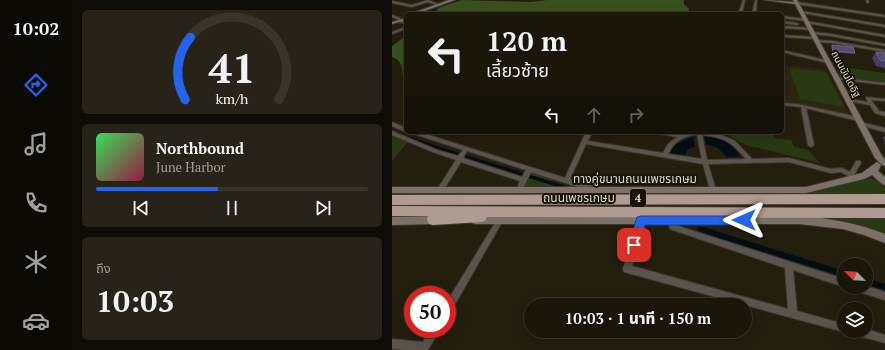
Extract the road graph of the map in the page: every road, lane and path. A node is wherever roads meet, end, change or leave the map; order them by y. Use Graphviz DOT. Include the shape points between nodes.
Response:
graph roads {
  1 [pos="453,0"];
  2 [pos="458,0"];
  3 [pos="744,0"];
  4 [pos="756,0"];
  5 [pos="766,0"];
  6 [pos="392,2"];
  7 [pos="439,5"];
  8 [pos="798,6"];
  9 [pos="418,12"];
  10 [pos="425,12"];
  11 [pos="741,12"];
  12 [pos="754,12"];
  13 [pos="392,16"];
  14 [pos="884,16"];
  15 [pos="404,18"];
  16 [pos="784,18"];
  17 [pos="400,20"];
  18 [pos="881,20"];
  19 [pos="392,22"];
  20 [pos="404,22"];
  21 [pos="784,23"];
  22 [pos="885,26"];
  23 [pos="784,27"];
  24 [pos="404,29"];
  25 [pos="811,30"];
  26 [pos="392,33"];
  27 [pos="784,36"];
  28 [pos="885,36"];
  29 [pos="885,45"];
  30 [pos="784,51"];
  31 [pos="885,51"];
  32 [pos="828,62"];
  33 [pos="836,78"];
  34 [pos="885,84"];
  35 [pos="848,100"];
  36 [pos="885,100"];
  37 [pos="784,104"];
  38 [pos="872,104"];
  39 [pos="803,106"];
  40 [pos="885,114"];
  41 [pos="860,121"];
  42 [pos="392,124"];
  43 [pos="404,129"];
  44 [pos="885,130"];
  45 [pos="392,133"];
  46 [pos="419,134"];
  47 [pos="588,134"];
  48 [pos="673,134"];
  49 [pos="694,134"];
  50 [pos="699,134"];
  51 [pos="708,134"];
  52 [pos="683,136"];
  53 [pos="584,142"];
  54 [pos="811,145"];
  55 [pos="466,149"];
  56 [pos="665,155"];
  57 [pos="460,159"];
  58 [pos="751,161"];
  59 [pos="705,162"];
  60 [pos="858,163"];
  61 [pos="880,164"];
  62 [pos="529,170"];
  63 [pos="853,176"];
  64 [pos="525,179"];
  65 [pos="566,181"];
  66 [pos="885,182"];
  67 [pos="392,190"];
  68 [pos="440,190"];
  69 [pos="519,190"];
  70 [pos="594,190"];
  71 [pos="713,190"];
  72 [pos="885,199"];
  73 [pos="392,200"];
  74 [pos="392,211"];
  75 [pos="608,211"];
  76 [pos="885,213"];
  77 [pos="433,220"];
  78 [pos="500,220"];
  79 [pos="641,220"];
  80 [pos="671,220"];
  81 [pos="392,221"];
  82 [pos="885,239"];
  83 [pos="789,266"];
  84 [pos="837,281"];
  85 [pos="873,292"];
  86 [pos="456,295"];
  87 [pos="885,296"];
  88 [pos="793,314"];
  89 [pos="837,326"];
  90 [pos="873,336"];
  91 [pos="430,338"];
  92 [pos="885,339"];
  93 [pos="392,344"];
  94 [pos="424,348"];
  1 -- 7 [label="main road"];
  2 -- 10 [label="main road"];
  3 -- 11 [label="street"];
  4 -- 12 [label="street"];
  5 -- 8 [label="main road"];
  6 -- 7 [label="street" via="412,6 428,1"];
  7 -- 9 [label="main road"];
  8 -- 14 [label="street"];
  8 -- 18 [label="street"];
  8 -- 22 [label="street"];
  8 -- 25 [label="main road, ถนนบันไดอิฐ"];
  13 -- 17 [label="street"];
  15 -- 17 [label="main road"];
  16 -- 25 [label="street"];
  17 -- 19 [label="main road"];
  17 -- 20 [label="street"];
  21 -- 25 [label="street"];
  23 -- 25 [label="street"];
  24 -- 26 [label="street"];
  25 -- 27 [label="street"];
  25 -- 28 [label="street"];
  25 -- 29 [label="street"];
  25 -- 31 [label="street" via="834,42"];
  25 -- 32 [label="main road, ถนนบันไดอิฐ"];
  30 -- 32 [label="street"];
  32 -- 33 [label="main road, ถนนบันไดอิฐ"];
  33 -- 34 [label="street"];
  33 -- 35 [label="main road, ถนนบันไดอิฐ"];
  35 -- 38 [label="street"];
  35 -- 41 [label="main road, ถนนบันไดอิฐ"];
  36 -- 38 [label="street" via="868,98"];
  37 -- 39 [label="street"];
  38 -- 40 [label="street" via="877,112"];
  39 -- 41 [label="street"];
  39 -- 54 [label="street"];
  41 -- 44 [label="street"];
  41 -- 61 [label="main road, ถนนบันไดอิฐ"];
  42 -- 43 [label="street"];
  45 -- 57 [label="street"];
  46 -- 55 [label="street"];
  47 -- 53 [label="street"];
  48 -- 52 [label="street"];
  49 -- 52 [label="street"];
  50 -- 59 [label="street"];
  51 -- 58 [label="street" via="718,135 734,143"];
  52 -- 56 [label="street" via="671,144"];
  53 -- 56 [label="street"];
  53 -- 65 [label="street"];
  55 -- 57 [label="street"];
  55 -- 62 [label="street"];
  56 -- 59 [label="street"];
  57 -- 64 [label="street"];
  57 -- 68 [label="street"];
  58 -- 59 [label="street"];
  58 -- 63 [label="street" via="789,160 831,171 842,170"];
  59 -- 71 [label="street"];
  60 -- 63 [label="street"];
  61 -- 63 [label="main road, ทางคู่ขนานถนนเพชรเกษม / 4" via="864,176"];
  61 -- 66 [label="main road, ถนนบันไดอิฐ" via="876,174"];
  62 -- 64 [label="street"];
  62 -- 65 [label="street"];
  63 -- 71 [label="main road, ทางคู่ขนานถนนเพชรเกษม / 4" via="806,190"];
  64 -- 69 [label="street"];
  65 -- 70 [label="street"];
  67 -- 68 [label="main road, ทางคู่ขนานถนนเพชรเกษม / 4"];
  68 -- 69 [label="main road, ทางคู่ขนานถนนเพชรเกษม / 4"];
  69 -- 70 [label="main road, ทางคู่ขนานถนนเพชรเกษม / 4"];
  70 -- 71 [label="main road, ทางคู่ขนานถนนเพชรเกษม / 4"];
  72 -- 73 [label="highway, ถนนเพชรเกษม / 4"];
  74 -- 75 [label="highway, ถนนเพชรเกษม / 4"];
  75 -- 76 [label="highway, ถนนเพชรเกษม / 4"];
  75 -- 77 [label="highway"];
  77 -- 78 [label="main road, 4"];
  77 -- 81 [label="main road, 4"];
  78 -- 79 [label="main road, 4"];
  78 -- 86 [label="street"];
  79 -- 80 [label="main road, 4"];
  79 -- 88 [label="street" via="627,269"];
  80 -- 82 [label="main road, 4" via="823,221 852,227"];
  80 -- 83 [label="street" via="672,227"];
  83 -- 84 [label="street"];
  83 -- 88 [label="street"];
  85 -- 87 [label="street"];
  88 -- 89 [label="street"];
  90 -- 92 [label="street"];
  91 -- 94 [label="street"];
  93 -- 94 [label="street"];
}
